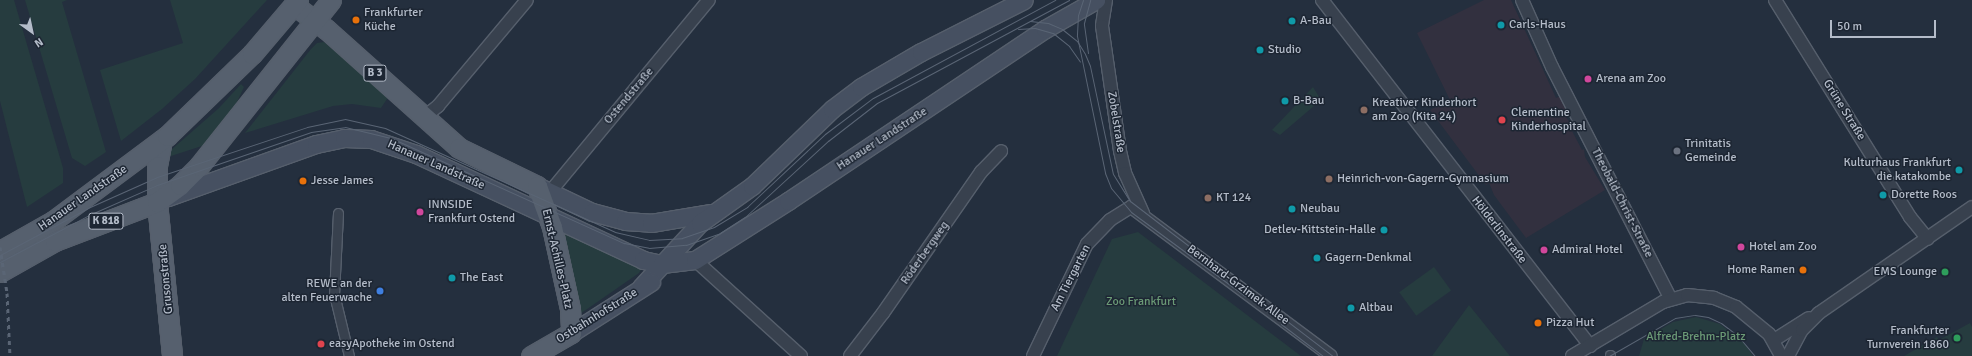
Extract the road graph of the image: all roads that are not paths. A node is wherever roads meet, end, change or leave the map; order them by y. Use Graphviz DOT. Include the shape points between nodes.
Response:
graph roads {
  1 [pos="331,0"];
  2 [pos="527,0"];
  3 [pos="709,0"];
  4 [pos="1024,0"];
  5 [pos="1106,0"];
  6 [pos="1322,0"];
  7 [pos="1522,0"];
  8 [pos="1775,0"];
  9 [pos="1089,1"];
  10 [pos="296,2"];
  11 [pos="315,20"];
  12 [pos="1102,26"];
  13 [pos="424,117"];
  14 [pos="162,140"];
  15 [pos="1001,151"];
  16 [pos="134,162"];
  17 [pos="544,189"];
  18 [pos="157,202"];
  19 [pos="1972,207"];
  20 [pos="338,213"];
  21 [pos="1144,214"];
  22 [pos="548,216"];
  23 [pos="705,218"];
  24 [pos="1928,239"];
  25 [pos="0,251"];
  26 [pos="695,260"];
  27 [pos="662,264"];
  28 [pos="0,272"];
  29 [pos="641,287"];
  30 [pos="1670,298"];
  31 [pos="1830,305"];
  32 [pos="571,333"];
  33 [pos="1774,340"];
  34 [pos="1590,346"];
  35 [pos="172,356"];
  36 [pos="349,356"];
  37 [pos="531,356"];
  38 [pos="801,356"];
  39 [pos="850,356"];
  40 [pos="1033,356"];
  41 [pos="1331,356"];
  42 [pos="1572,356"];
  43 [pos="1781,356"];
  44 [pos="1788,356"];
  1 -- 11 [label="main road"];
  2 -- 13 [label="street" via="438,106"];
  3 -- 17 [label="street, Ostendstraße"];
  4 -- 23 [label="main road, Hanauer Landstraße" via="921,52 861,87 832,110 752,186"];
  5 -- 12 [label="street, Zobelstraße"];
  6 -- 34 [label="street, Hölderlinstraße"];
  7 -- 30 [label="street, Theobald-Christ-Straße" via="1552,67"];
  8 -- 24 [label="street, Grüne Straße" via="1910,217"];
  9 -- 12 [label="street, Zobelstraße"];
  9 -- 26 [label="main road, Hanauer Landstraße"];
  10 -- 11 [label="main road, Hanauer Landstraße / B 3"];
  10 -- 14 [label="main road, Hanauer Landstraße / B 3" via="230,77"];
  11 -- 13 [label="main road, Hanauer Landstraße / B 3"];
  11 -- 18 [label="main road, Hanauer Landstraße" via="200,166"];
  12 -- 21 [label="street, Zobelstraße" via="1123,166"];
  13 -- 17 [label="main road, Hanauer Landstraße / B 3" via="467,153"];
  14 -- 16 [label="main road, Hanauer Landstraße / B 3"];
  14 -- 18 [label="main road" via="157,166"];
  15 -- 39 [label="street, Röderbergweg" via="981,172"];
  16 -- 25 [label="main road, Hanauer Landstraße / K 818" via="53,221"];
  17 -- 22 [label="main road, Ernst-Achilles-Platz"];
  17 -- 23 [label="main road, Hanauer Landstraße / B 3" via="613,218 636,223"];
  18 -- 22 [label="main road, Hanauer Landstraße" via="316,144 358,137 400,147"];
  18 -- 28 [label="main road, Hanauer Landstraße / K 818" via="55,241"];
  18 -- 35 [label="main road, Grusonstraße"];
  19 -- 24 [label="street"];
  20 -- 36 [label="street" via="334,294"];
  21 -- 40 [label="street, Am Tiergarten" via="1132,207 1126,208 1110,220 1087,244"];
  21 -- 41 [label="street, Bernhard-Grzimek-Allee"];
  22 -- 27 [label="main road, Hanauer Landstraße" via="636,257"];
  22 -- 32 [label="main road, Ernst-Achilles-Platz" via="570,309"];
  23 -- 26 [label="main road" via="691,248"];
  23 -- 27 [label="main road, Hanauer Landstraße"];
  24 -- 31 [label="street"];
  26 -- 27 [label="main road, Hanauer Landstraße"];
  26 -- 29 [label="main road, Ostbahnhofstraße"];
  26 -- 38 [label="street"];
  27 -- 29 [label="main road, Ostbahnhofstraße"];
  29 -- 32 [label="main road, Ostbahnhofstraße"];
  30 -- 33 [label="street" via="1699,295 1727,302 1762,327"];
  30 -- 34 [label="street"];
  31 -- 33 [label="street"];
  31 -- 44 [label="street" via="1807,323"];
  32 -- 37 [label="main road, Ostbahnhofstraße"];
  33 -- 43 [label="street"];
  34 -- 42 [label="street"];
}
